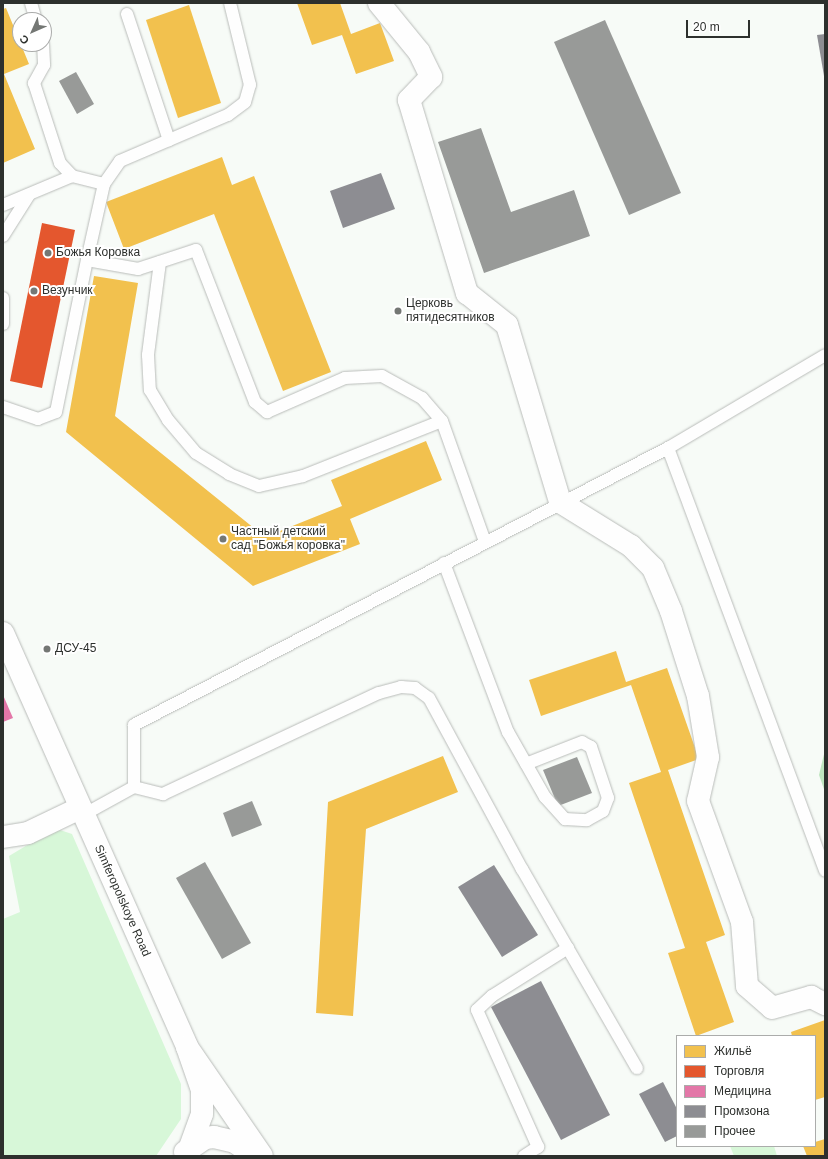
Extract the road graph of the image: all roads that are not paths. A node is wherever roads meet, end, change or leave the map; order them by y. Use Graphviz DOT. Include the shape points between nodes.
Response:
graph roads {
  1 [pos="230,3"];
  2 [pos="380,3"];
  3 [pos="127,14"];
  4 [pos="43,52"];
  5 [pos="169,140"];
  6 [pos="72,176"];
  7 [pos="104,184"];
  8 [pos="29,195"];
  9 [pos="3,205"];
  10 [pos="3,236"];
  11 [pos="87,260"];
  12 [pos="160,262"];
  13 [pos="3,298"];
  14 [pos="3,324"];
  15 [pos="825,355"];
  16 [pos="3,407"];
  17 [pos="442,421"];
  18 [pos="668,448"];
  19 [pos="560,502"];
  20 [pos="485,542"];
  21 [pos="444,563"];
  22 [pos="3,633"];
  23 [pos="526,764"];
  24 [pos="134,787"];
  25 [pos="82,811"];
  26 [pos="3,837"];
  27 [pos="825,871"];
  28 [pos="568,948"];
  29 [pos="825,1004"];
  30 [pos="187,1047"];
  31 [pos="638,1068"];
  32 [pos="186,1152"];
  33 [pos="254,1156"];
  34 [pos="262,1156"];
  35 [pos="524,1156"];
  1 -- 5 [label="lane" via="250,85 245,102 228,116"];
  2 -- 19 [label="street" via="419,52 430,77 409,100 467,293 507,325"];
  3 -- 5 [label="lane"];
  4 -- 6 [label="lane" via="44,64 34,83 60,163"];
  5 -- 7 [label="lane" via="120,161"];
  6 -- 7 [label="lane"];
  6 -- 8 [label="lane"];
  7 -- 11 [label="lane"];
  8 -- 9 [label="lane"];
  8 -- 10 [label="lane"];
  11 -- 12 [label="lane" via="138,269"];
  11 -- 16 [label="lane" via="56,412 38,419"];
  12 -- 17 [label="lane" via="196,250 254,402 267,412 345,378 382,376 422,398"];
  12 -- 17 [label="lane" via="148,354 150,390 168,420 196,453 229,474 259,486 303,476"];
  13 -- 14 [label="lane"];
  15 -- 18 [label="lane"];
  17 -- 20 [label="lane"];
  18 -- 19 [label="lane"];
  18 -- 27 [label="lane"];
  19 -- 20 [label="lane"];
  19 -- 29 [label="street" via="631,546 653,568 671,611 698,696 708,757 698,801 742,922 747,986 772,1008 811,997"];
  20 -- 21 [label="lane"];
  21 -- 23 [label="lane" via="508,732"];
  21 -- 24 [label="lane" via="134,725"];
  22 -- 25 [label="street, Simferopolskoye Road"];
  23 -- 23 [label="lane" via="545,797 565,819 587,820 602,812 608,798 591,747 582,742"];
  24 -- 25 [label="lane"];
  24 -- 28 [label="lane" via="163,794 379,693 401,686 415,688 429,698"];
  25 -- 26 [label="street" via="28,833"];
  25 -- 30 [label="street, Simferopolskoye Road"];
  28 -- 31 [label="lane"];
  28 -- 35 [label="lane" via="492,996 477,1010 538,1147"];
  30 -- 32 [label="street" via="202,1090 202,1114"];
  30 -- 34 [label="street, Simferopolskoye Road"];
  32 -- 33 [label="street" via="205,1138 224,1138 245,1148"];
}
